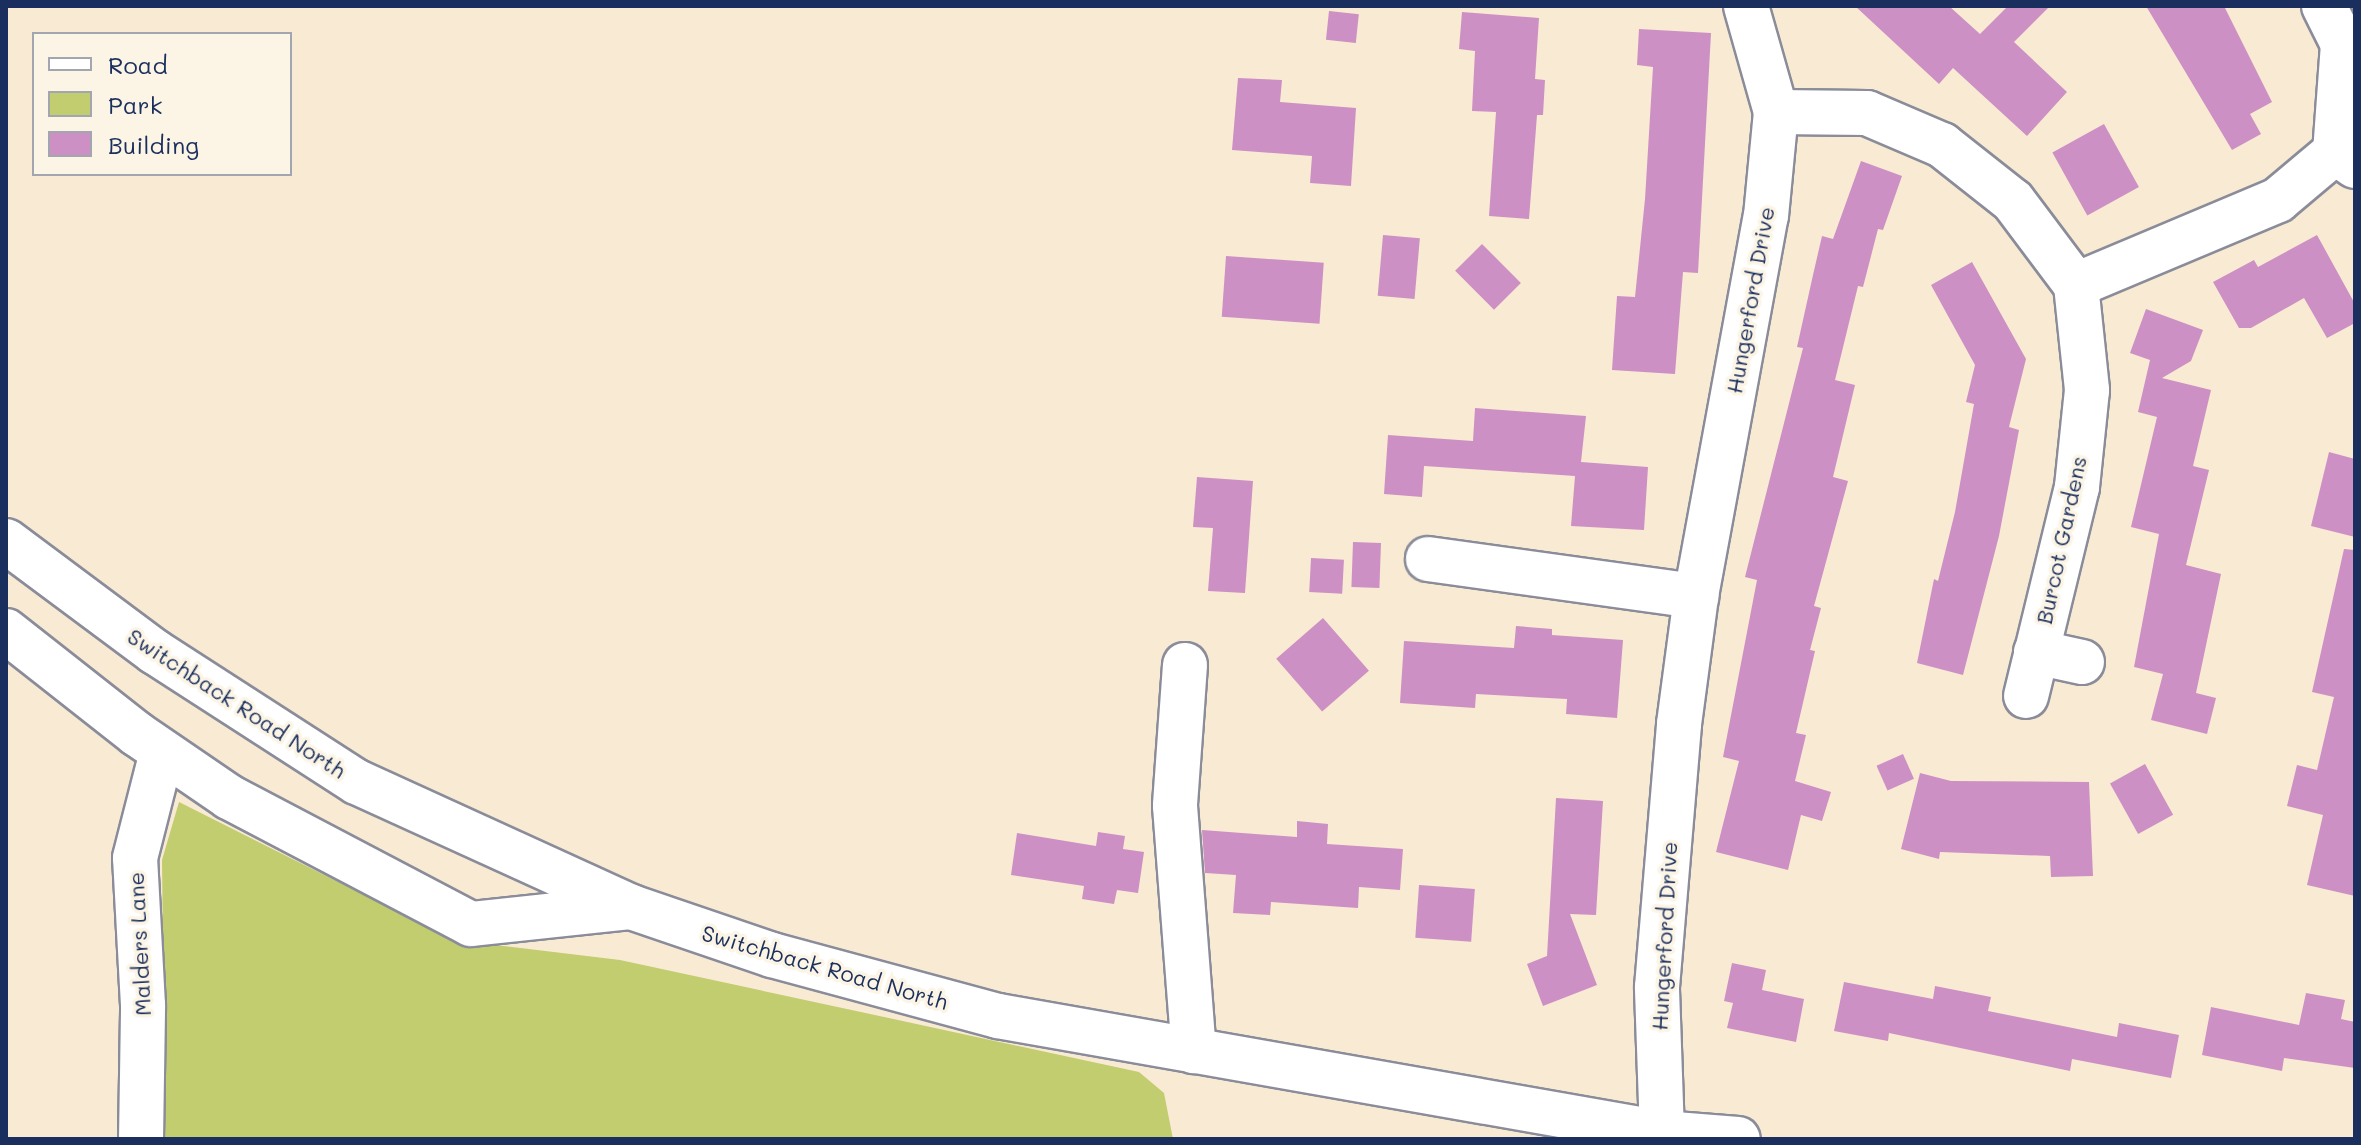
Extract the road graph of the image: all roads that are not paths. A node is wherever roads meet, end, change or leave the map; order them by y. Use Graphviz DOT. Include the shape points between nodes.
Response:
graph roads {
  1 [pos="1746,6"];
  2 [pos="2324,6"];
  3 [pos="1776,112"];
  4 [pos="2345,159"];
  5 [pos="2076,285"];
  6 [pos="6,541"];
  7 [pos="1428,559"];
  8 [pos="1696,596"];
  9 [pos="6,631"];
  10 [pos="2036,652"];
  11 [pos="2082,662"];
  12 [pos="1185,665"];
  13 [pos="2026,696"];
  14 [pos="162,752"];
  15 [pos="631,907"];
  16 [pos="1194,1051"];
  17 [pos="1662,1133"];
  18 [pos="141,1139"];
  19 [pos="1738,1139"];
  1 -- 3 [label="street, Hungerford Drive"];
  2 -- 4 [label="street" via="2343,44"];
  3 -- 5 [label="street" via="1867,113 1942,145 2013,201"];
  3 -- 8 [label="street, Hungerford Drive" via="1766,216"];
  4 -- 5 [label="street" via="2278,200"];
  5 -- 10 [label="street, Burcot Gardens" via="2087,390 2077,487"];
  6 -- 15 [label="street, Switchback Road North" via="155,652 357,782"];
  7 -- 8 [label="street"];
  8 -- 17 [label="street, Hungerford Drive" via="1679,724 1657,987"];
  9 -- 14 [label="street"];
  10 -- 11 [label="street, Burcot Gardens"];
  10 -- 13 [label="street, Burcot Gardens"];
  12 -- 16 [label="street" via="1175,806"];
  14 -- 15 [label="street" via="229,797 471,924"];
  14 -- 18 [label="street, Malders Lane" via="135,858 143,1005"];
  15 -- 16 [label="street, Switchback Road North" via="772,955 998,1016"];
  16 -- 17 [label="street, Switchback Road North"];
  17 -- 19 [label="street, Switchback Road North"];
}
